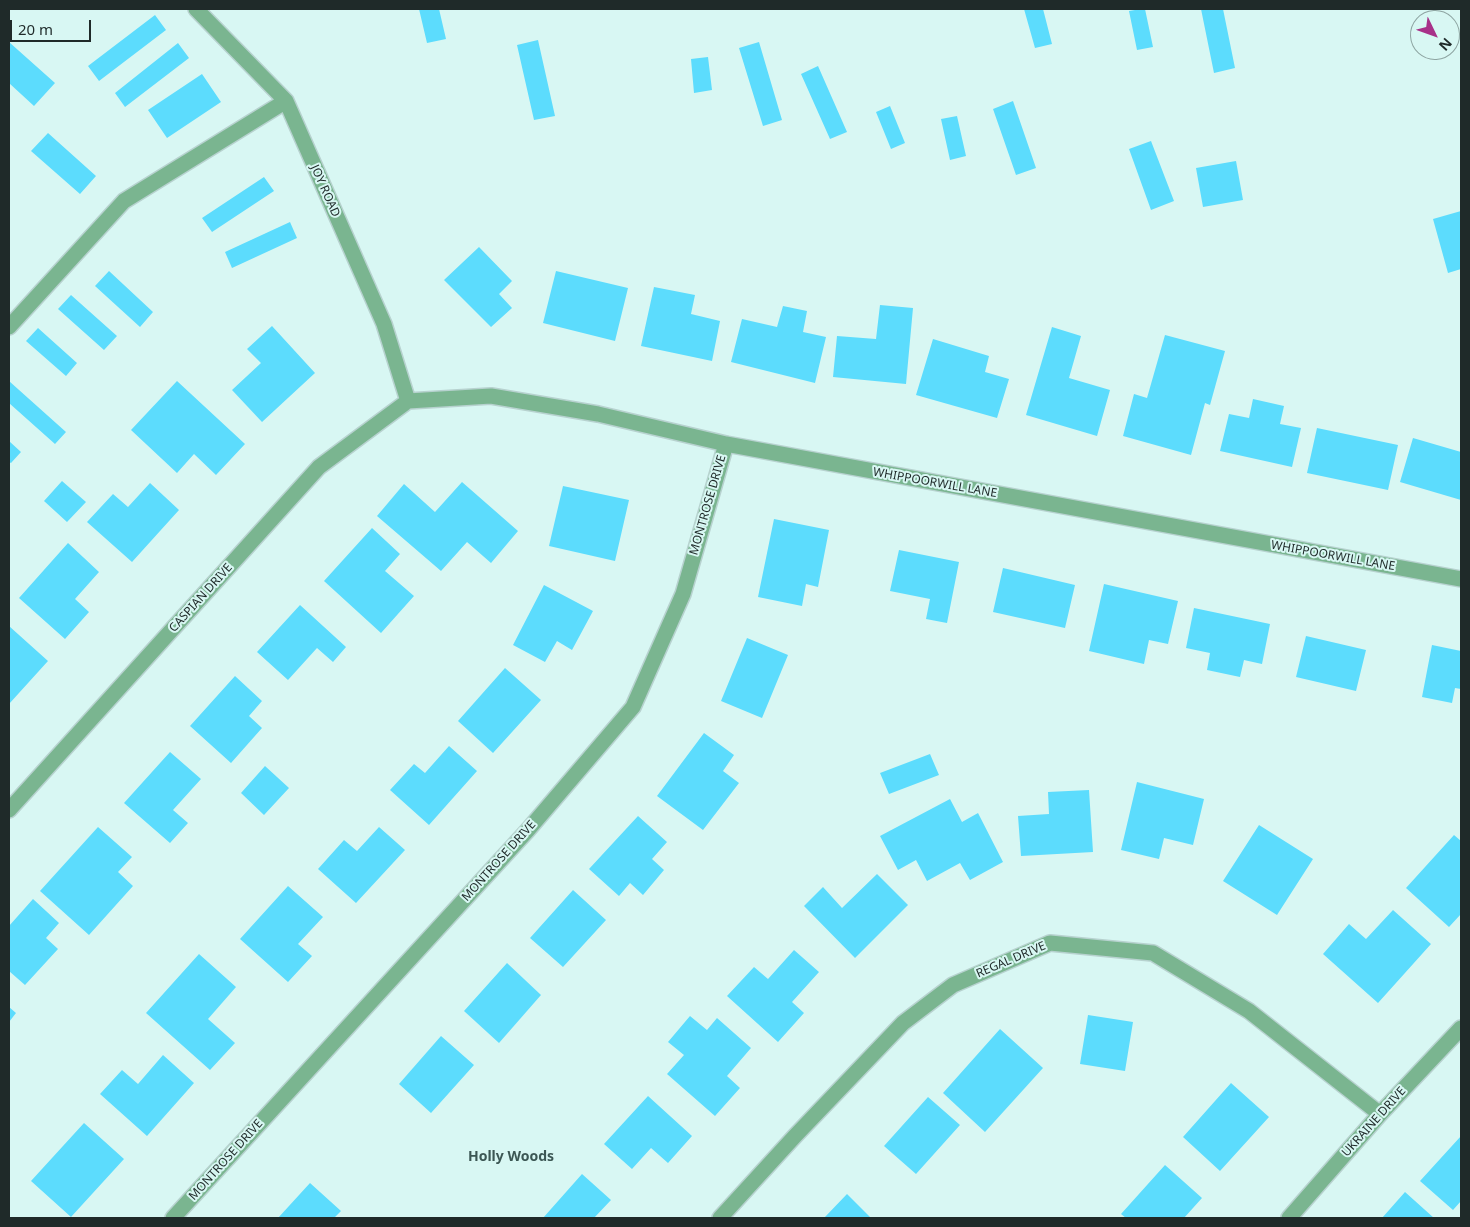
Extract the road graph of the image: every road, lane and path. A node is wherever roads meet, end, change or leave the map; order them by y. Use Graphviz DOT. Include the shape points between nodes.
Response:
graph roads {
  1 [pos="196,9"];
  2 [pos="286,101"];
  3 [pos="9,327"];
  4 [pos="408,401"];
  5 [pos="726,444"];
  6 [pos="1461,580"];
  7 [pos="9,810"];
  8 [pos="1461,1028"];
  9 [pos="1380,1114"];
  10 [pos="173,1218"];
  11 [pos="720,1218"];
  12 [pos="1289,1218"];
  1 -- 2 [label="street, JOY ROAD"];
  2 -- 3 [label="street" via="124,201"];
  2 -- 4 [label="street, JOY ROAD" via="384,324"];
  4 -- 5 [label="street, WHIPPOORWILL LANE" via="491,396 598,414"];
  4 -- 7 [label="street, CASPIAN DRIVE" via="319,467"];
  5 -- 6 [label="street, WHIPPOORWILL LANE"];
  5 -- 10 [label="street, MONTROSE DRIVE" via="683,594 633,707 528,830"];
  8 -- 9 [label="street, UKRAINE DRIVE"];
  9 -- 11 [label="street, REGAL DRIVE" via="1249,1011 1153,953 1050,943 953,984 903,1023"];
  9 -- 12 [label="street, UKRAINE DRIVE"];
}
